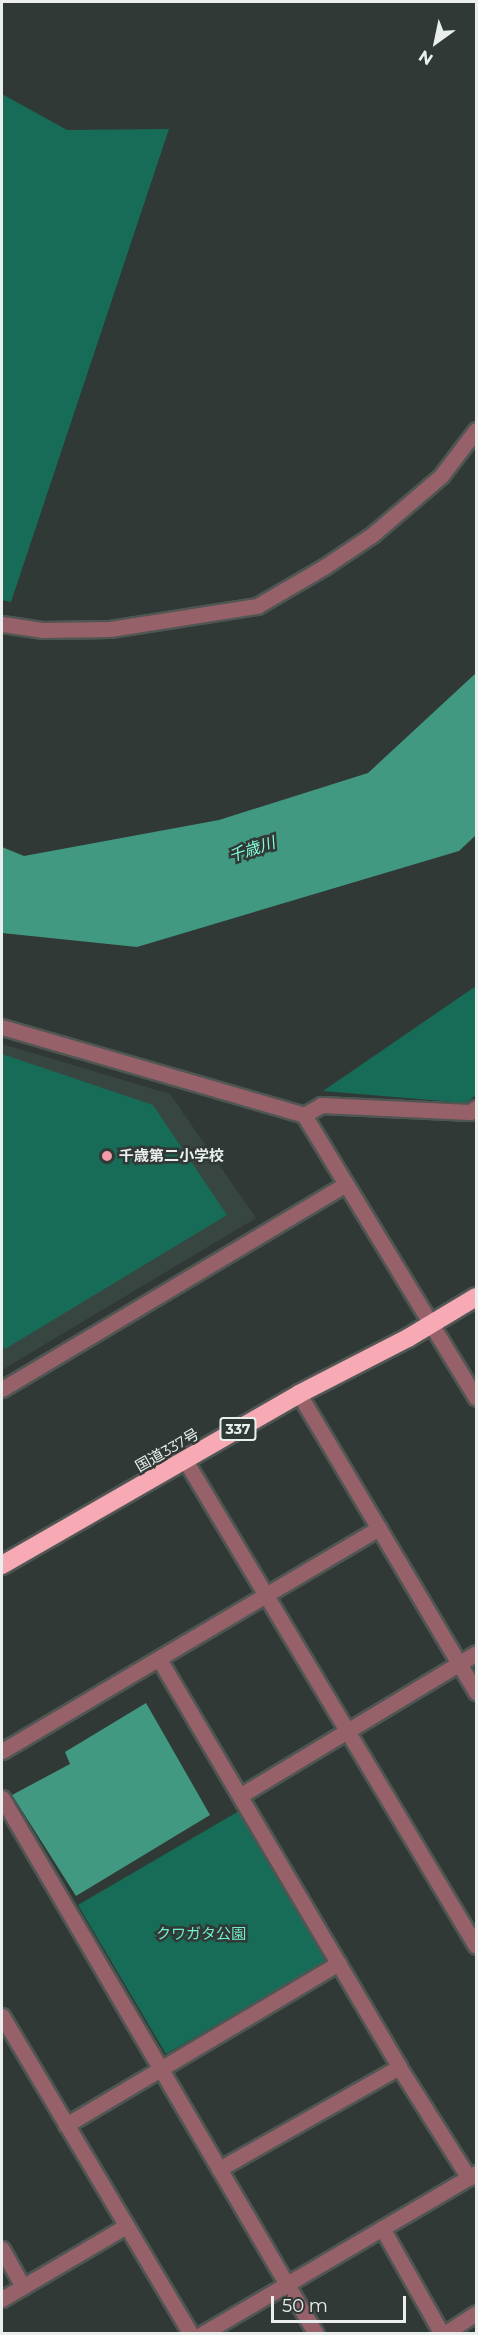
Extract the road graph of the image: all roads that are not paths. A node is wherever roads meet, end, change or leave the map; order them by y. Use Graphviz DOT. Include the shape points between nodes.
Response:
graph roads {
  1 [pos="477,430"];
  2 [pos="2,624"];
  3 [pos="2,1027"];
  4 [pos="477,1108"];
  5 [pos="304,1115"];
  6 [pos="346,1184"];
  7 [pos="477,1297"];
  8 [pos="431,1324"];
  9 [pos="2,1389"];
  10 [pos="299,1394"];
  11 [pos="477,1398"];
  12 [pos="185,1460"];
  13 [pos="379,1528"];
  14 [pos="2,1566"];
  15 [pos="267,1596"];
  16 [pos="477,1653"];
  17 [pos="159,1659"];
  18 [pos="459,1662"];
  19 [pos="477,1692"];
  20 [pos="348,1730"];
  21 [pos="2,1751"];
  22 [pos="241,1795"];
  23 [pos="2,1798"];
  24 [pos="477,1946"];
  25 [pos="339,1963"];
  26 [pos="2,2016"];
  27 [pos="399,2067"];
  28 [pos="160,2068"];
  29 [pos="66,2125"];
  30 [pos="219,2169"];
  31 [pos="473,2175"];
  32 [pos="126,2226"];
  33 [pos="382,2228"];
  34 [pos="2,2249"];
  35 [pos="287,2285"];
  36 [pos="23,2287"];
  37 [pos="2,2299"];
  38 [pos="477,2313"];
  39 [pos="191,2334"];
  40 [pos="202,2334"];
  41 [pos="316,2334"];
  42 [pos="443,2334"];
  1 -- 2 [label="street" via="441,476 372,535 257,606 110,629 42,630"];
  3 -- 5 [label="street"];
  4 -- 5 [label="street" via="470,1112 321,1105"];
  5 -- 6 [label="street"];
  6 -- 8 [label="street"];
  6 -- 9 [label="street"];
  7 -- 8 [label="highway, 国道337号 / 337"];
  8 -- 10 [label="highway, 国道337号 / 337"];
  8 -- 11 [label="street"];
  10 -- 12 [label="highway, 国道337号 / 337"];
  10 -- 13 [label="street"];
  12 -- 14 [label="highway, 国道337号 / 337"];
  12 -- 15 [label="street"];
  13 -- 15 [label="street"];
  13 -- 18 [label="street"];
  15 -- 17 [label="street"];
  15 -- 20 [label="street"];
  16 -- 18 [label="street"];
  17 -- 21 [label="street"];
  17 -- 22 [label="street"];
  18 -- 19 [label="street"];
  18 -- 20 [label="street"];
  20 -- 22 [label="street"];
  20 -- 24 [label="street"];
  22 -- 25 [label="street"];
  23 -- 28 [label="street"];
  25 -- 27 [label="street"];
  25 -- 28 [label="street"];
  26 -- 29 [label="street"];
  27 -- 30 [label="street"];
  27 -- 31 [label="street"];
  28 -- 29 [label="street"];
  28 -- 30 [label="street"];
  29 -- 32 [label="street"];
  30 -- 35 [label="street"];
  31 -- 33 [label="street"];
  32 -- 36 [label="street"];
  32 -- 39 [label="street"];
  33 -- 35 [label="street"];
  33 -- 42 [label="street"];
  34 -- 36 [label="street"];
  35 -- 40 [label="street"];
  35 -- 41 [label="street"];
  36 -- 37 [label="street"];
  38 -- 42 [label="street"];
}
